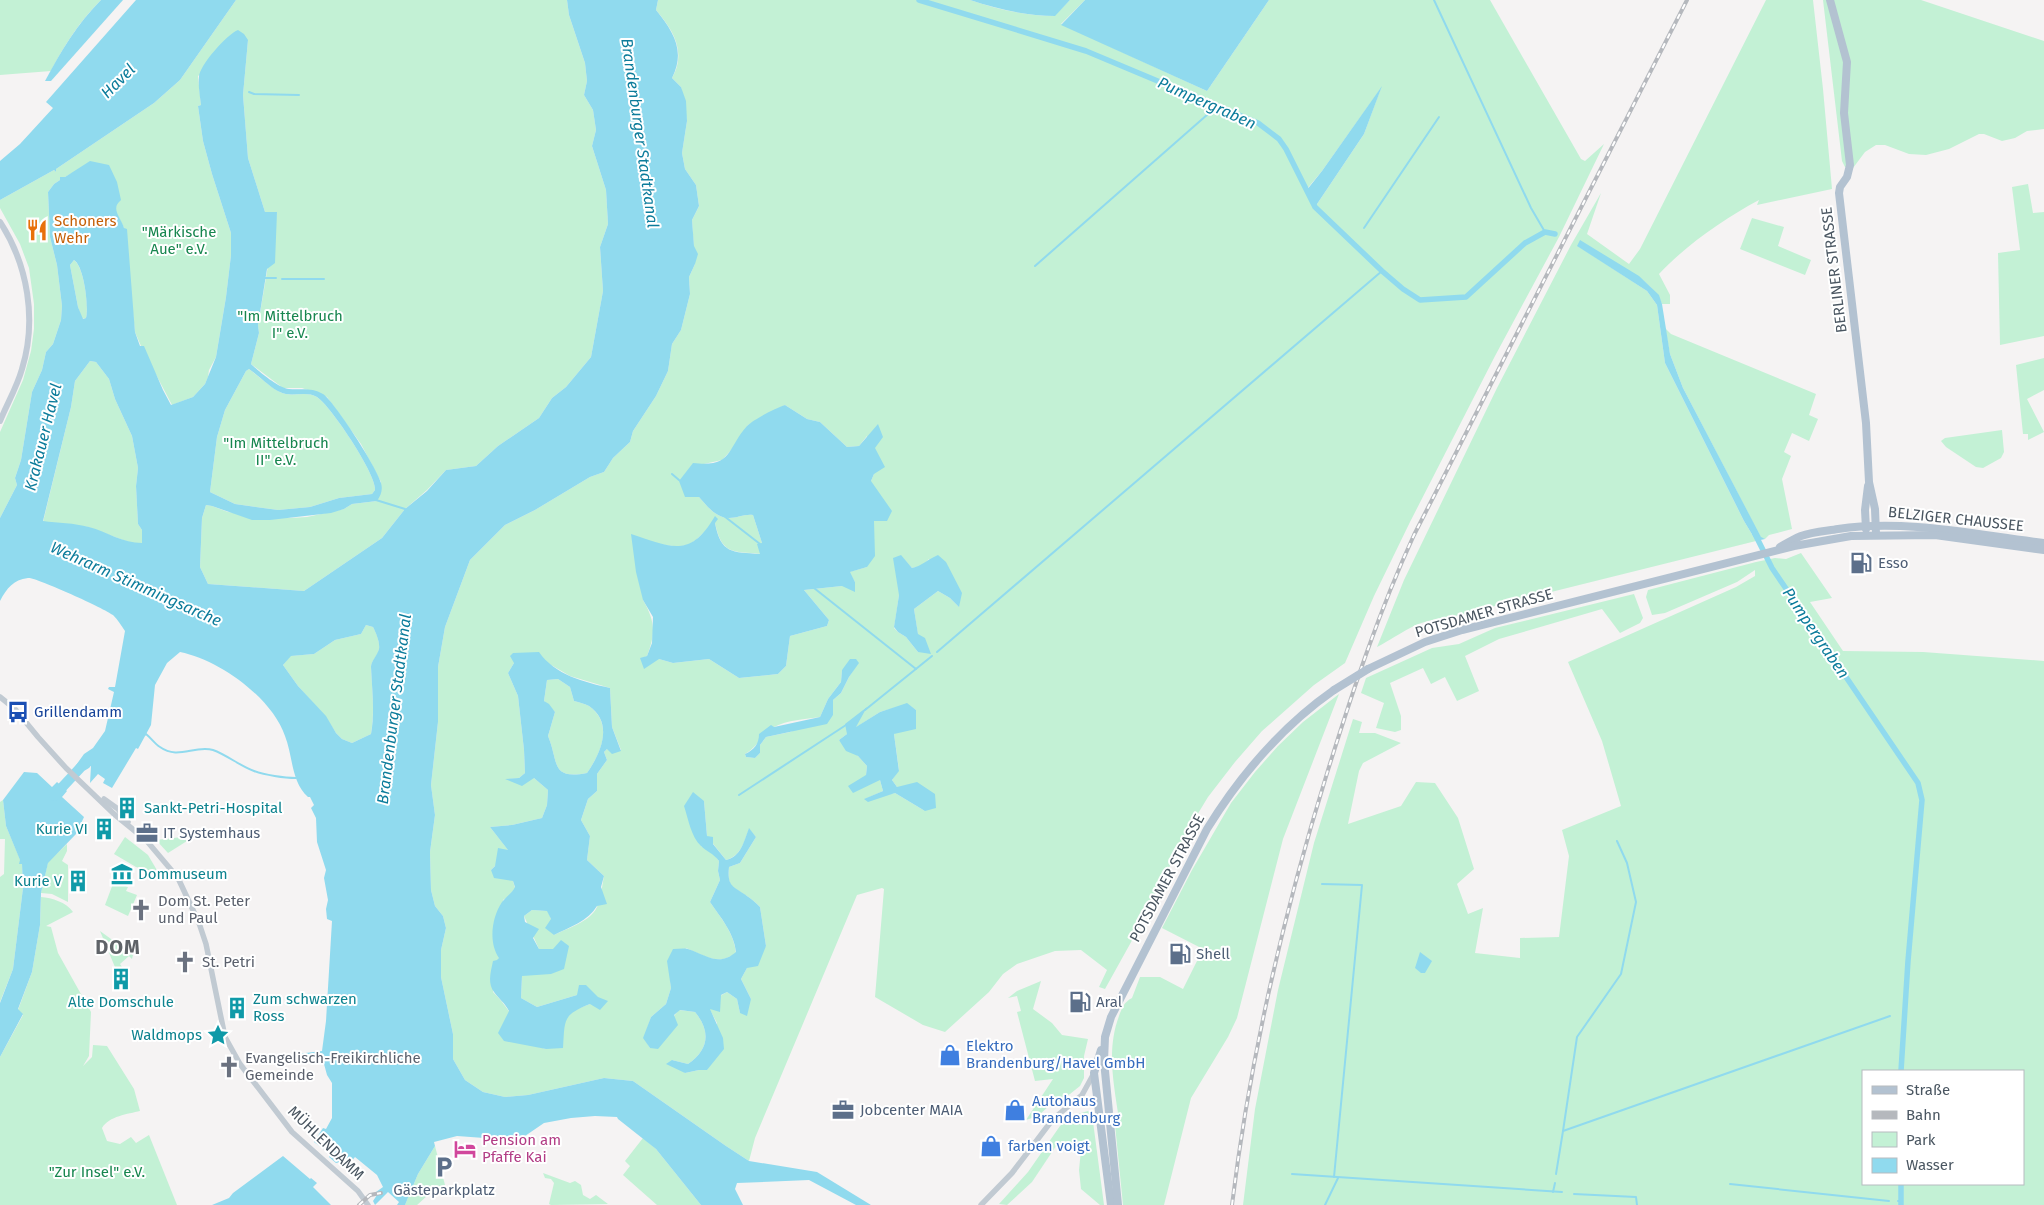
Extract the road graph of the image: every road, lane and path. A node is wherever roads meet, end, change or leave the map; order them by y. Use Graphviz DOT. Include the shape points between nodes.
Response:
graph roads {
  1 [pos="1830,0"];
  2 [pos="0,222"];
  3 [pos="0,421"];
  4 [pos="1869,482"];
  5 [pos="1877,525"];
  6 [pos="1865,526"];
  7 [pos="1874,534"];
  8 [pos="2044,543"];
  9 [pos="2044,550"];
  10 [pos="1770,552"];
  11 [pos="0,697"];
  12 [pos="1105,1039"];
  13 [pos="1094,1073"];
  14 [pos="1108,1097"];
  15 [pos="1097,1099"];
  16 [pos="1070,1104"];
  17 [pos="367,1203"];
  18 [pos="981,1205"];
  19 [pos="1111,1205"];
  20 [pos="1118,1205"];
  1 -- 4 [label="main road, BERLINER STRASSE" via="1847,62 1845,120 1850,165 1839,193 1867,434"];
  2 -- 3 [label="main road" via="12,242 22,270 29,320 22,368"];
  4 -- 5 [label="main road, BERLINER STRASSE"];
  4 -- 6 [label="main road, BERLINER STRASSE"];
  5 -- 6 [label="main road, BELZIGER CHAUSSEE"];
  5 -- 7 [label="main road, BERLINER STRASSE"];
  5 -- 8 [label="main road, BELZIGER CHAUSSEE"];
  6 -- 7 [label="main road"];
  6 -- 10 [label="main road, POTSDAMER STRASSE" via="1800,536"];
  7 -- 9 [label="main road, BELZIGER CHAUSSEE" via="1935,536"];
  7 -- 10 [label="main road, POTSDAMER STRASSE" via="1824,540"];
  10 -- 12 [label="main road, POTSDAMER STRASSE, bridge" via="1425,642 1368,669 1312,705 1271,743 1225,800 1207,829 1118,1000"];
  11 -- 17 [label="street, MÜHLENDAMM" via="15,709 66,768 136,832 178,878 206,944 223,1030 232,1051 292,1132 358,1191"];
  12 -- 13 [label="main road, POTSDAMER STRASSE"];
  12 -- 14 [label="main road, POTSDAMER STRASSE"];
  13 -- 15 [label="main road, POTSDAMER STRASSE"];
  13 -- 16 [label="street" via="1082,1095"];
  14 -- 15 [label="main road"];
  14 -- 20 [label="main road, POTSDAMER STRASSE"];
  15 -- 16 [label="street"];
  15 -- 19 [label="main road, POTSDAMER STRASSE"];
  16 -- 18 [label="street" via="1053,1119 1012,1173"];
}
